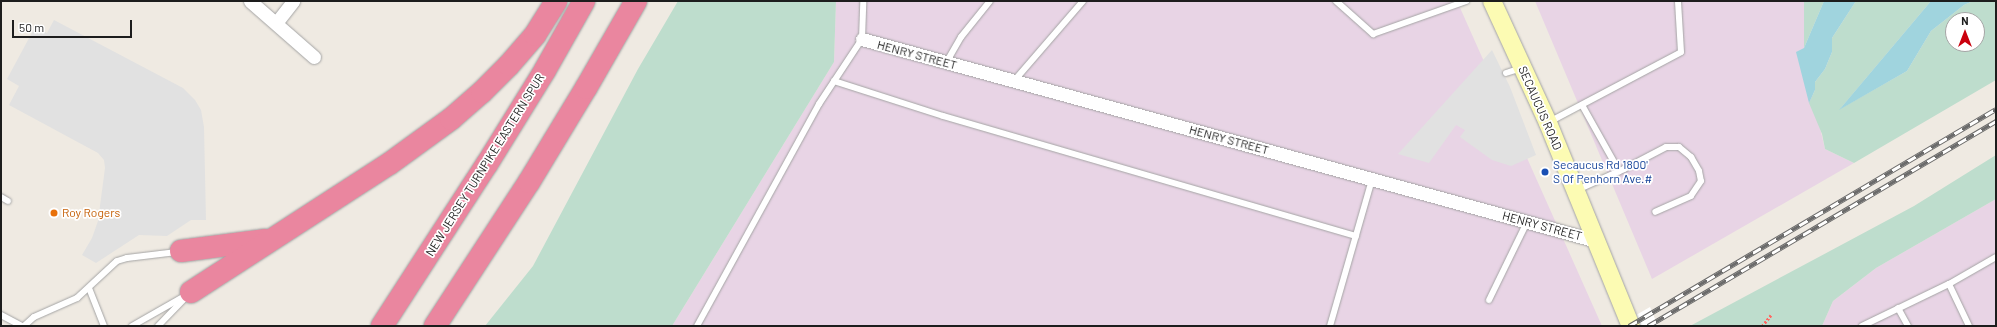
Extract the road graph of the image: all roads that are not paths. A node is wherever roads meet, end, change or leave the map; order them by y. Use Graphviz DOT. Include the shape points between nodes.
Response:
graph roads {
  1 [pos="250,1"];
  2 [pos="293,1"];
  3 [pos="556,1"];
  4 [pos="584,1"];
  5 [pos="636,1"];
  6 [pos="864,1"];
  7 [pos="990,1"];
  8 [pos="1083,1"];
  9 [pos="1336,1"];
  10 [pos="1466,1"];
  11 [pos="1492,1"];
  12 [pos="1678,1"];
  13 [pos="276,23"];
  14 [pos="862,39"];
  15 [pos="314,57"];
  16 [pos="946,63"];
  17 [pos="1523,67"];
  18 [pos="1506,73"];
  19 [pos="834,81"];
  20 [pos="1014,81"];
  21 [pos="1582,105"];
  22 [pos="1548,123"];
  23 [pos="1619,171"];
  24 [pos="1372,180"];
  25 [pos="1576,190"];
  26 [pos="1,197"];
  27 [pos="8,201"];
  28 [pos="1655,212"];
  29 [pos="1527,222"];
  30 [pos="1356,236"];
  31 [pos="273,238"];
  32 [pos="1597,241"];
  33 [pos="181,251"];
  34 [pos="1996,257"];
  35 [pos="1950,284"];
  36 [pos="89,288"];
  37 [pos="191,292"];
  38 [pos="1489,300"];
  39 [pos="1898,308"];
  40 [pos="1,314"];
  41 [pos="23,326"];
  42 [pos="104,326"];
  43 [pos="132,326"];
  44 [pos="158,326"];
  45 [pos="382,326"];
  46 [pos="435,326"];
  47 [pos="697,326"];
  48 [pos="1330,326"];
  49 [pos="1631,326"];
  50 [pos="1862,326"];
  51 [pos="1908,326"];
  52 [pos="1969,326"];
  1 -- 13 [label="street"];
  2 -- 13 [label="street"];
  3 -- 31 [label="highway" via="535,35 466,106 389,164"];
  4 -- 45 [label="highway, NEW JERSEY TURNPIKE EASTERN SPUR" via="483,170"];
  5 -- 46 [label="highway" via="533,175"];
  6 -- 14 [label="lane"];
  7 -- 16 [label="lane" via="961,37"];
  8 -- 20 [label="lane"];
  9 -- 10 [label="lane" via="1373,34"];
  11 -- 17 [label="main road, SECAUCUS ROAD"];
  12 -- 21 [label="lane" via="1681,52"];
  13 -- 15 [label="street"];
  14 -- 16 [label="street, HENRY STREET"];
  14 -- 19 [label="lane"];
  16 -- 20 [label="street, HENRY STREET"];
  17 -- 18 [label="lane"];
  17 -- 22 [label="main road, SECAUCUS ROAD"];
  19 -- 30 [label="lane" via="950,118"];
  19 -- 47 [label="lane"];
  20 -- 24 [label="street, HENRY STREET"];
  21 -- 22 [label="lane"];
  21 -- 23 [label="lane"];
  22 -- 25 [label="main road, SECAUCUS ROAD"];
  23 -- 25 [label="lane"];
  23 -- 28 [label="lane" via="1666,147 1678,147 1691,157 1701,181 1691,196"];
  24 -- 29 [label="street, HENRY STREET"];
  24 -- 30 [label="lane"];
  25 -- 32 [label="main road, SECAUCUS ROAD"];
  26 -- 27 [label="lane"];
  29 -- 32 [label="street, HENRY STREET"];
  29 -- 38 [label="lane"];
  30 -- 48 [label="lane"];
  31 -- 33 [label="highway" via="238,245"];
  31 -- 37 [label="highway"];
  32 -- 49 [label="main road, SECAUCUS ROAD"];
  33 -- 36 [label="lane" via="118,261"];
  34 -- 35 [label="lane"];
  35 -- 39 [label="lane"];
  35 -- 52 [label="lane"];
  36 -- 41 [label="lane" via="67,303 34,317"];
  36 -- 42 [label="lane"];
  37 -- 43 [label="lane"];
  37 -- 44 [label="lane"];
  39 -- 50 [label="lane"];
  39 -- 51 [label="lane"];
  40 -- 41 [label="lane"];
}
